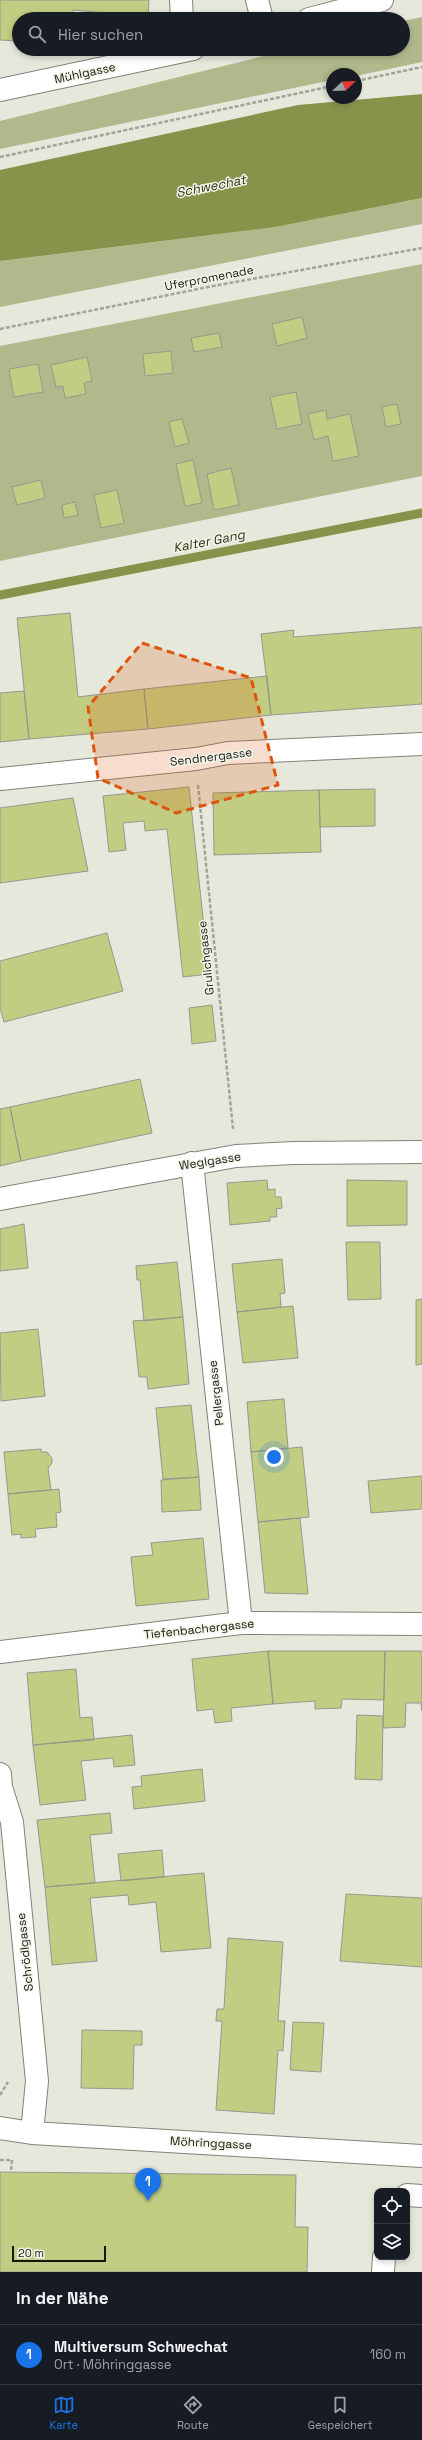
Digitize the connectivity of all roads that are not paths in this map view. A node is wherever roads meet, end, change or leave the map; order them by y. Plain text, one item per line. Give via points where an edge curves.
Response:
1 (181, 0) edge
2 (257, 0) edge
3 (382, 0) edge
4 (182, 12) edge
5 (260, 12) edge
6 (336, 12) edge
7 (159, 56) edge
8 (0, 90) edge
9 (422, 744) edge
10 (0, 779) edge
11 (422, 1152) edge
12 (192, 1163) junction
13 (0, 1198) edge
14 (240, 1622) junction
15 (422, 1624) edge
16 (0, 1652) edge
17 (0, 1774) edge
18 (0, 2128) edge
19 (32, 2133) junction
20 (422, 2156) edge
21 (410, 2195) edge
22 (422, 2196) edge
23 (384, 2260) edge
24 (383, 2272) edge

1 - 4 street
2 - 5 street
3 - 6 street
7 - 8 street, Mühlgasse
9 - 10 street, Sendnergasse via 228,753 196,759
11 - 12 street, Weglgasse via 293,1153 236,1156
12 - 13 street, Weglgasse
12 - 14 street, Pellergasse
14 - 15 street, Tiefenbachergasse
14 - 16 street, Tiefenbachergasse
17 - 19 street, Schrödlgasse via 1,1787 12,1822 37,2080
18 - 19 street, Möhringgasse
19 - 20 street, Möhringgasse
21 - 22 street
23 - 24 street

